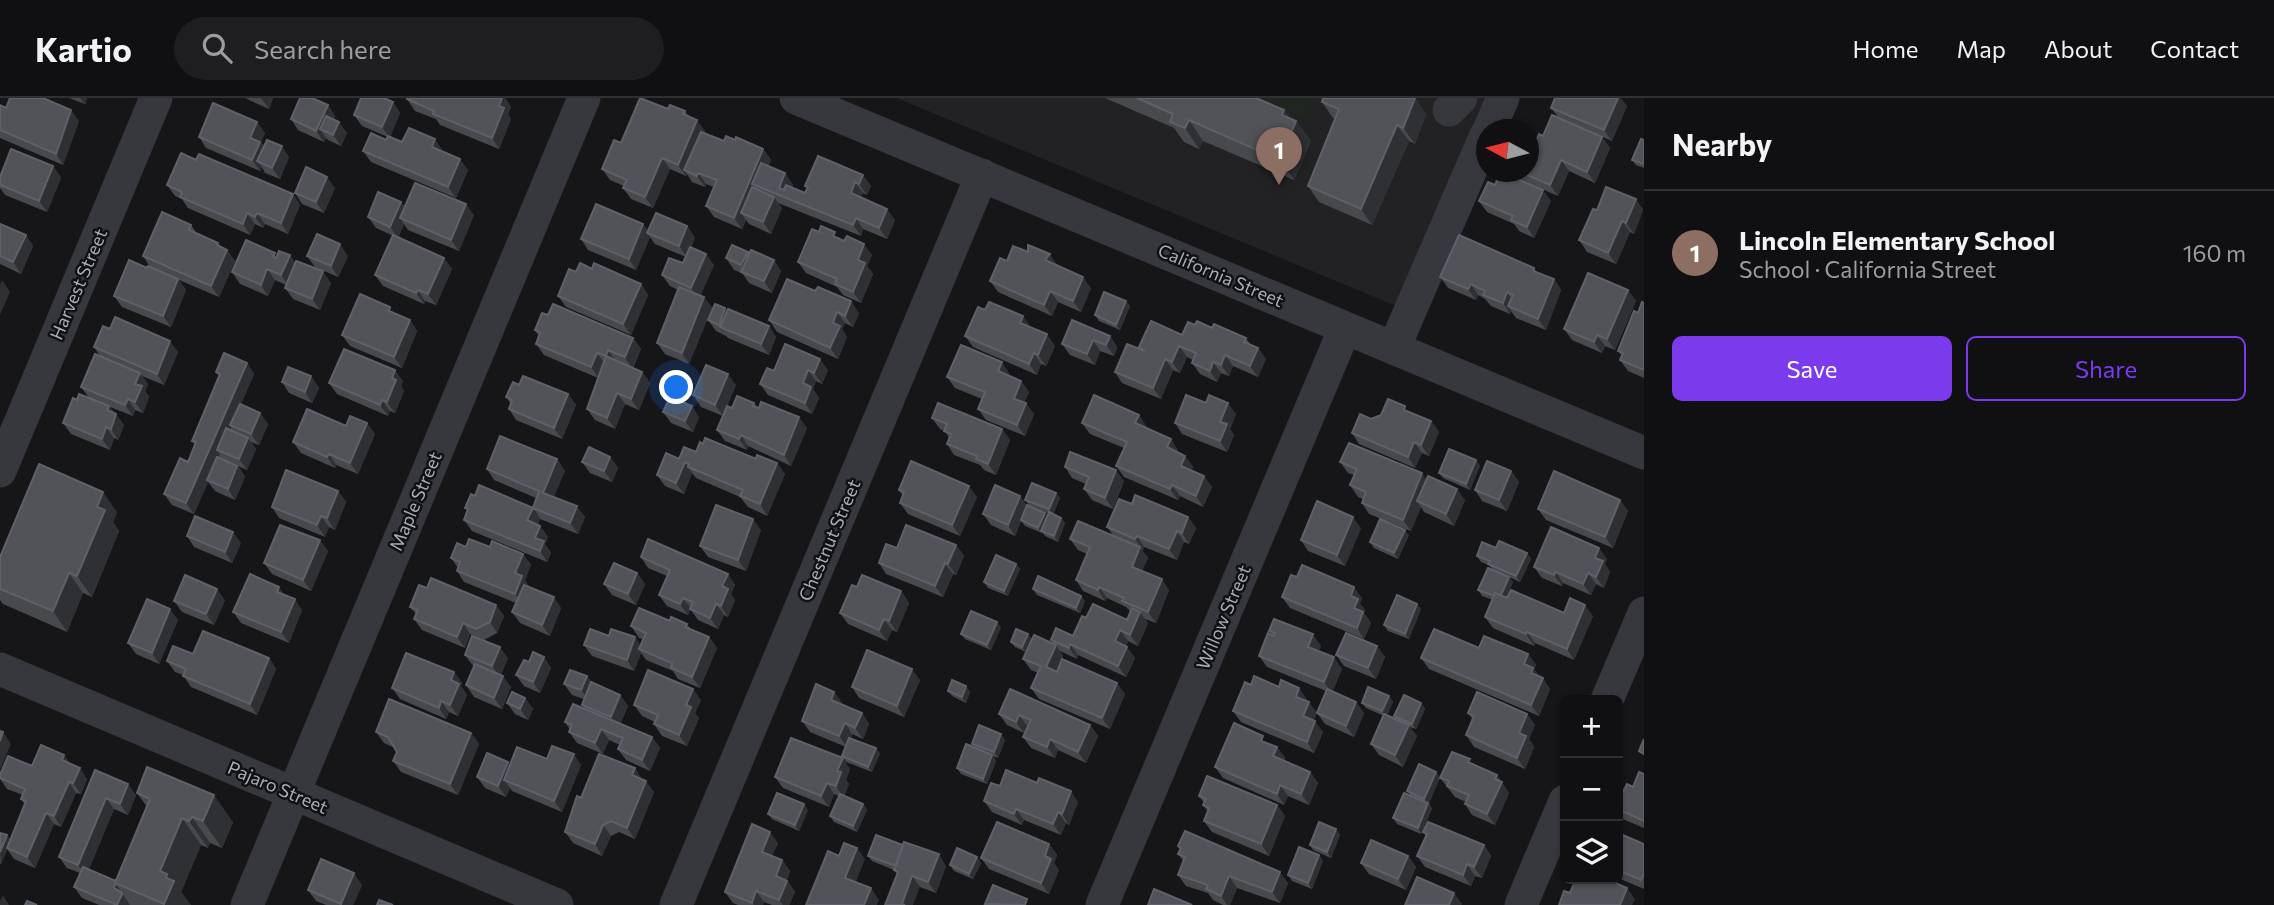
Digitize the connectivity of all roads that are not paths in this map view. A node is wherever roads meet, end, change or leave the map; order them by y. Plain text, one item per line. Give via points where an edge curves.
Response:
1 (156, 98) edge
2 (584, 98) edge
3 (796, 98) edge
4 (1503, 98) edge
5 (1494, 119) edge
6 (1476, 158) edge
7 (982, 175) junction
8 (1345, 328) junction
9 (1394, 348) junction
10 (1644, 453) edge
11 (0, 471) edge
12 (1644, 613) edge
13 (0, 669) edge
14 (1609, 695) edge
15 (293, 793) junction
16 (1560, 813) edge
17 (247, 905) edge
18 (557, 905) edge
19 (676, 905) edge
20 (1102, 905) edge
21 (1521, 905) edge

1 - 11 street, Harvest Street
2 - 15 street, Maple Street
3 - 7 street, California Street
4 - 5 street
6 - 9 street
7 - 8 street, California Street
7 - 19 street, Chestnut Street
8 - 9 street, California Street
8 - 20 street, Willow Street
9 - 10 street, California Street
12 - 14 street
13 - 15 street, Pajaro Street
15 - 17 street, Maple Street
15 - 18 street, Pajaro Street
16 - 21 street

